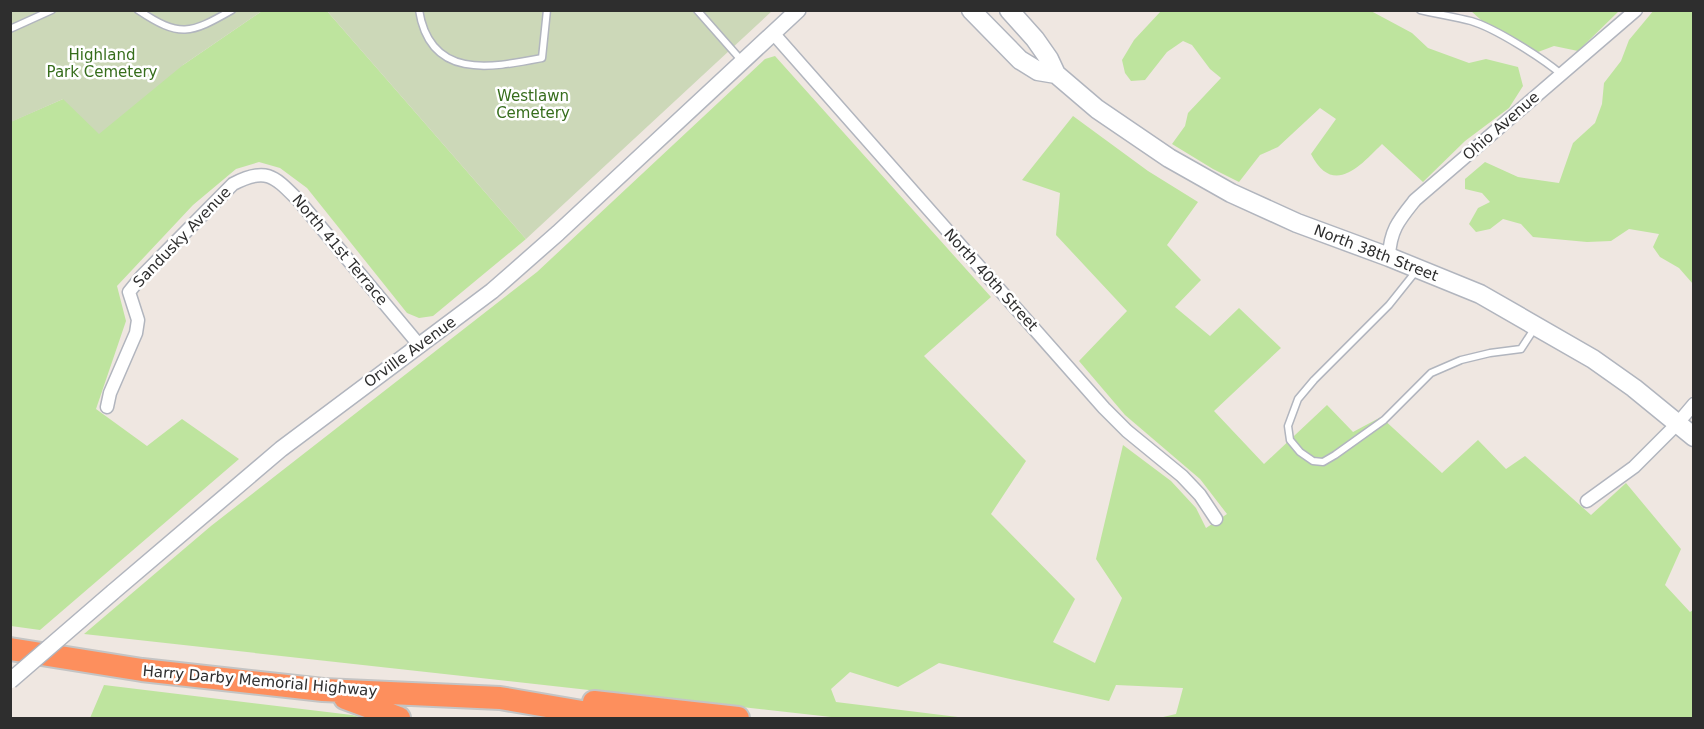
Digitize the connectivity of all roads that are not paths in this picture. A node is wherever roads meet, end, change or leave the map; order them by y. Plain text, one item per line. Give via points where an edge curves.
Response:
1 (52, 10) edge
2 (138, 10) edge
3 (232, 10) edge
4 (419, 10) edge
5 (547, 10) edge
6 (697, 10) edge
7 (798, 10) edge
8 (971, 10) edge
9 (1009, 10) edge
10 (1420, 10) edge
11 (1636, 10) edge
12 (10, 29) edge
13 (773, 33) junction
14 (742, 62) junction
15 (1056, 74) junction
16 (1562, 74) junction
17 (248, 176) joint
18 (1389, 257) junction
19 (1418, 269) junction
20 (1536, 326) junction
21 (420, 346) junction
22 (1694, 404) edge
23 (107, 407) dead end
24 (1677, 424) junction
25 (1694, 437) edge
26 (1587, 501) dead end
27 (1216, 519) dead end
28 (10, 649) edge
29 (10, 681) edge
30 (323, 690) junction
31 (500, 698) junction
32 (399, 718) edge
33 (617, 718) edge
34 (738, 718) edge

1 - 12 lane
2 - 3 lane via 174,30 191,30
4 - 5 lane via 434,48 456,62 483,67 542,58
6 - 14 lane
7 - 13 street, Orville Avenue
8 - 15 main road, North 38th Street via 1020,60 1038,71
9 - 15 main road, North 38th Street via 1035,39
10 - 16 lane via 1484,26
11 - 16 street, Ohio Avenue
13 - 14 street, Orville Avenue
13 - 27 street, North 40th Street via 1104,408 1182,476
14 - 21 street, Orville Avenue via 542,248
15 - 18 main road, North 38th Street via 1138,138 1231,193 1297,223
16 - 18 street, Ohio Avenue via 1415,200 1392,232
17 - 21 street, North 41st Terrace via 269,176 283,185
17 - 23 street, Sandusky Avenue via 233,184 129,292 138,320 136,333
18 - 19 main road, North 38th Street
19 - 20 main road, North 38th Street via 1480,294
19 - 20 lane via 1389,305 1298,399 1288,426 1290,440 1313,461 1323,462 1384,420 1431,373 1461,360 1521,349
20 - 24 main road, North 38th Street via 1593,359
21 - 29 street, Orville Avenue, bridge via 281,449
22 - 24 street
24 - 25 main road, North 38th Street
24 - 26 street via 1634,467
28 - 30 highway, Harry Darby Memorial Highway via 142,670
30 - 31 highway, Harry Darby Memorial Highway
30 - 32 highway
31 - 33 highway, Harry Darby Memorial Highway
31 - 34 highway via 614,703

